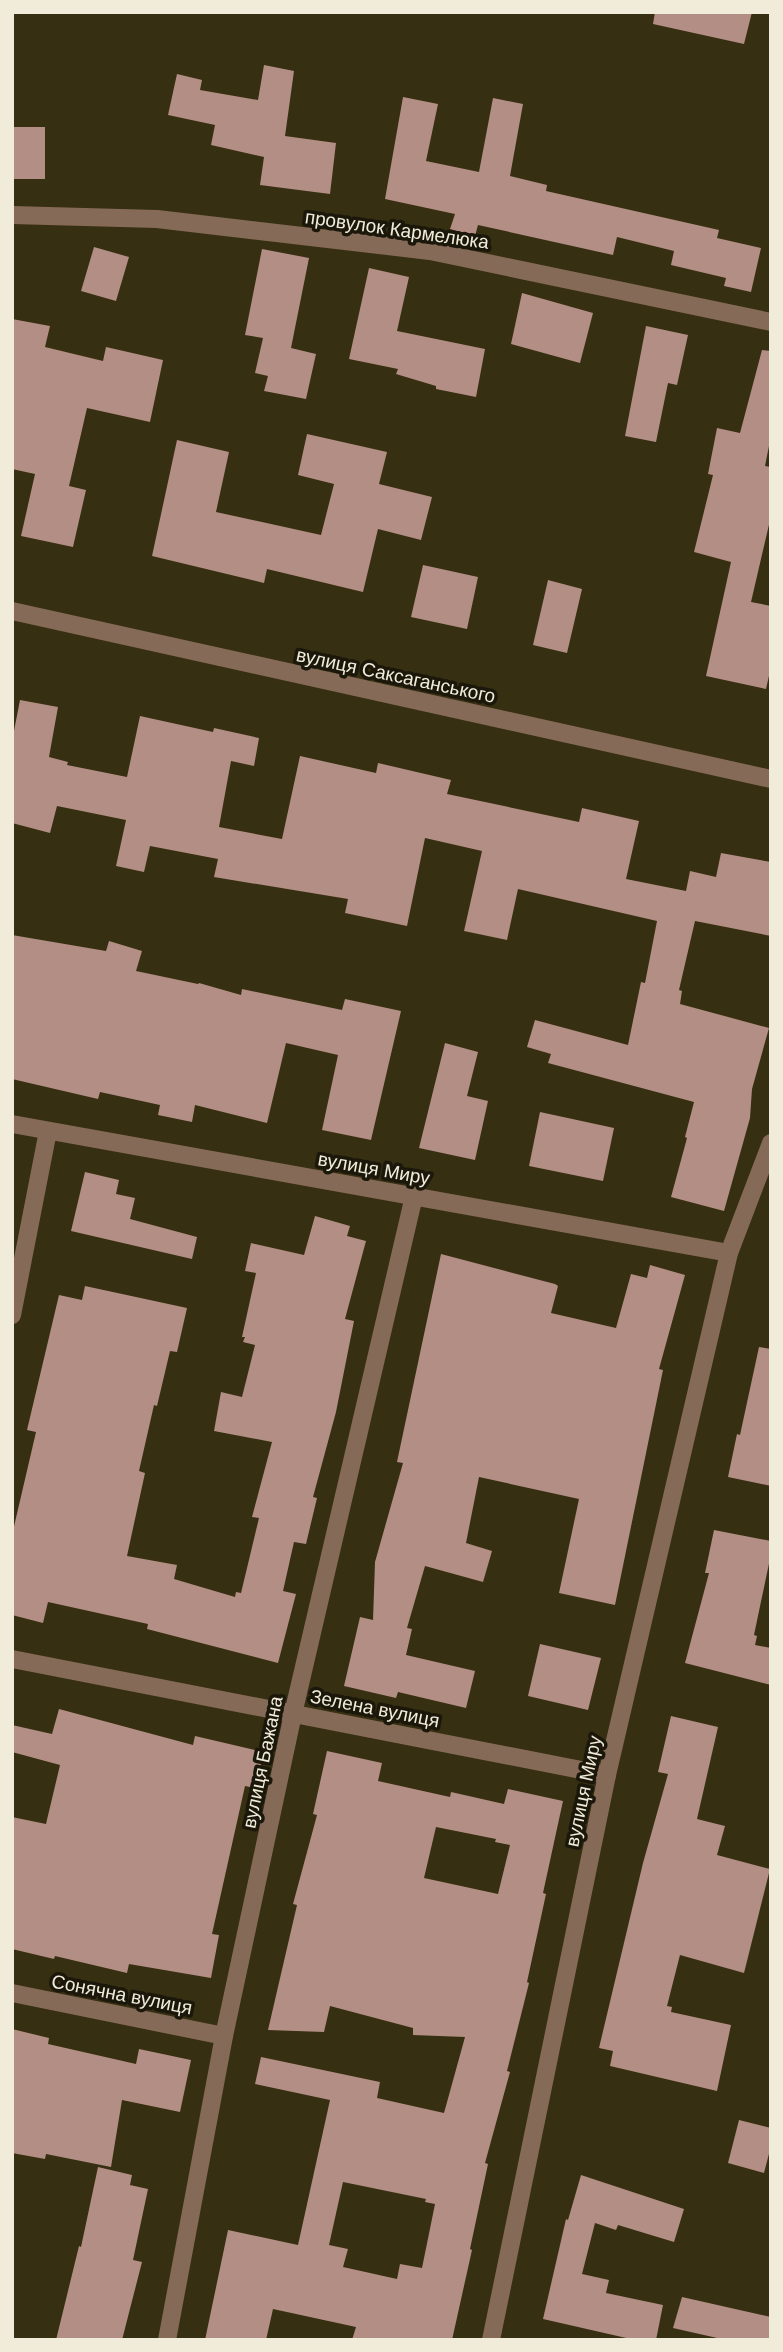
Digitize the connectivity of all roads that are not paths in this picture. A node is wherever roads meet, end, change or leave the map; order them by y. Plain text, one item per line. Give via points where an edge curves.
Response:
1 (12, 215) edge
2 (771, 322) edge
3 (12, 611) edge
4 (771, 779) edge
5 (12, 1124) edge
6 (48, 1130) junction
7 (771, 1143) edge
8 (414, 1196) junction
9 (729, 1253) junction
10 (12, 1315) edge
11 (12, 1659) edge
12 (293, 1714) junction
13 (607, 1775) junction
14 (12, 1993) edge
15 (224, 2036) junction
16 (167, 2340) edge
17 (491, 2340) edge

1 - 2 street, провулок Кармелюка via 157,219 430,251
3 - 4 street, вулиця Саксаганського
5 - 6 street, вулиця Миру
6 - 8 street, вулиця Миру
6 - 10 street
7 - 9 street, вулиця Миру
8 - 9 street, вулиця Миру
8 - 12 street, вулиця Бажана
9 - 13 street, вулиця Миру
11 - 12 street, Зелена вулиця
12 - 13 street, Зелена вулиця
12 - 15 street, вулиця Бажана
13 - 17 street, вулиця Миру
14 - 15 street, Сонячна вулиця
15 - 16 street, вулиця Бажана

